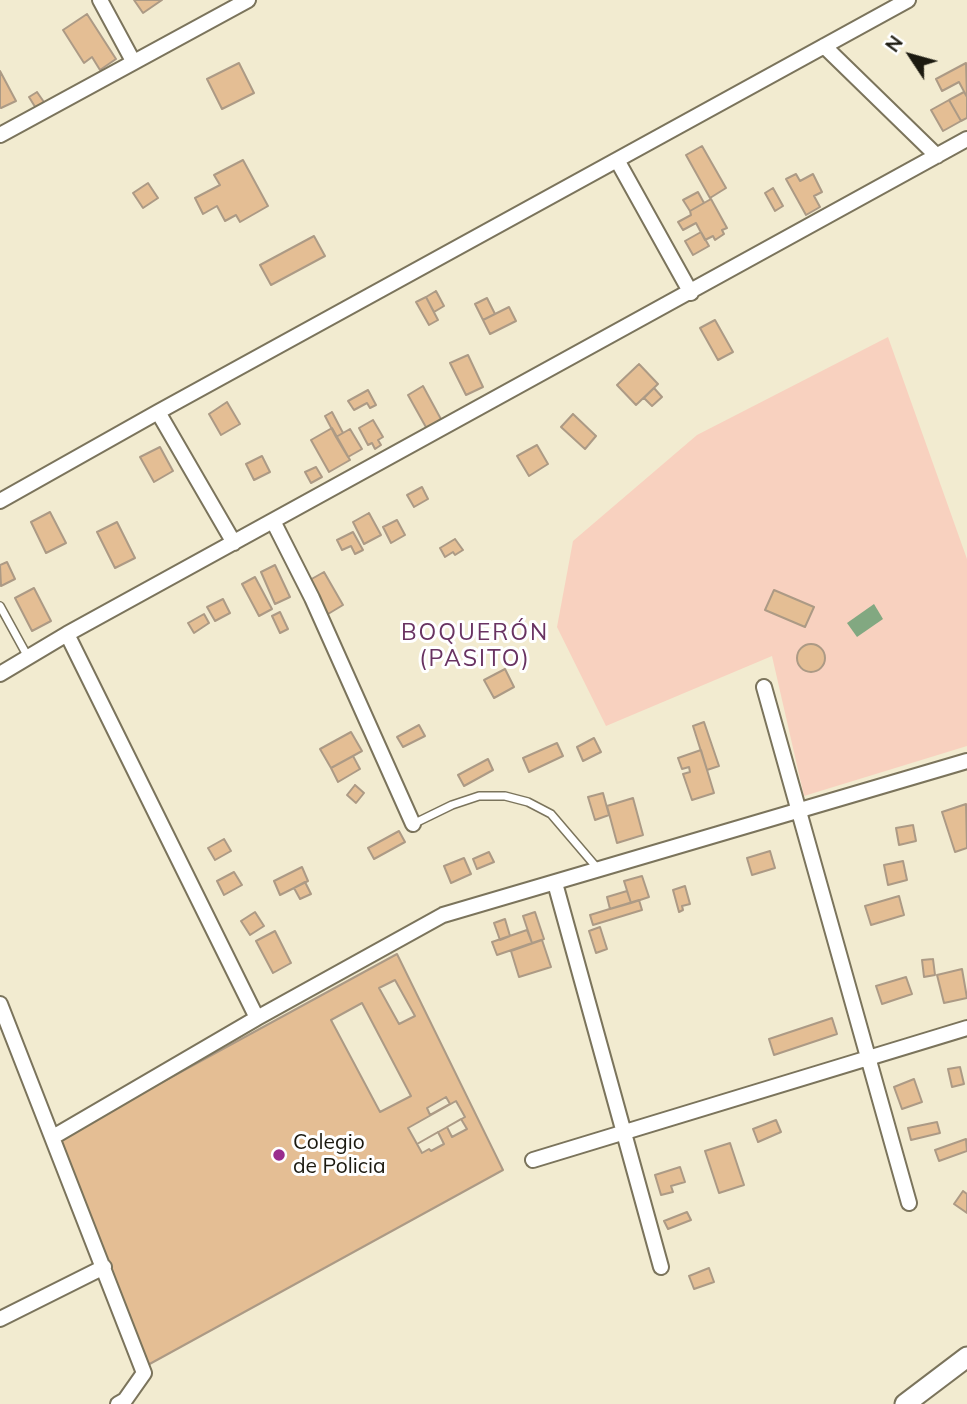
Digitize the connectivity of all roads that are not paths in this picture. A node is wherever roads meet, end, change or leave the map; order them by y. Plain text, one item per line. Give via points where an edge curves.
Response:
1 (100, 0) edge
2 (248, 0) edge
3 (908, 0) edge
4 (824, 46) junction
5 (133, 61) junction
6 (0, 135) edge
7 (967, 139) edge
8 (937, 156) junction
9 (617, 160) junction
10 (691, 293) junction
11 (158, 411) junction
12 (0, 501) edge
13 (273, 521) junction
14 (234, 543) junction
15 (0, 606) edge
16 (67, 634) junction
17 (28, 657) junction
18 (0, 674) edge
19 (764, 687) dead end
20 (967, 761) edge
21 (799, 811) junction
22 (412, 824) joint
23 (598, 869) junction
24 (555, 883) junction
25 (0, 1004) edge
26 (257, 1018) junction
27 (967, 1028) edge
28 (868, 1058) junction
29 (626, 1132) junction
30 (53, 1138) junction
31 (533, 1160) dead end
32 (909, 1203) dead end
33 (104, 1267) junction
34 (662, 1267) dead end
35 (0, 1319) edge
36 (967, 1357) edge
37 (118, 1404) edge
38 (905, 1404) edge

1 - 5 street
2 - 5 street
3 - 4 street
4 - 8 street
4 - 9 street
5 - 6 street
7 - 8 street
8 - 10 street
9 - 10 street
9 - 11 street
10 - 13 street
11 - 12 street
11 - 14 street
13 - 14 street
13 - 22 street
14 - 16 street
15 - 17 lane
16 - 17 street
16 - 26 street
17 - 18 street
19 - 21 street
20 - 21 street
21 - 23 street
21 - 28 street
22 - 23 lane via 479,796 505,796 551,814
23 - 24 street
24 - 26 street via 443,915
24 - 29 street
25 - 30 street
26 - 30 street
27 - 28 street
28 - 29 street
28 - 32 street
29 - 31 street
29 - 34 street
30 - 33 street
33 - 35 street
33 - 37 street via 144,1373
36 - 38 street

